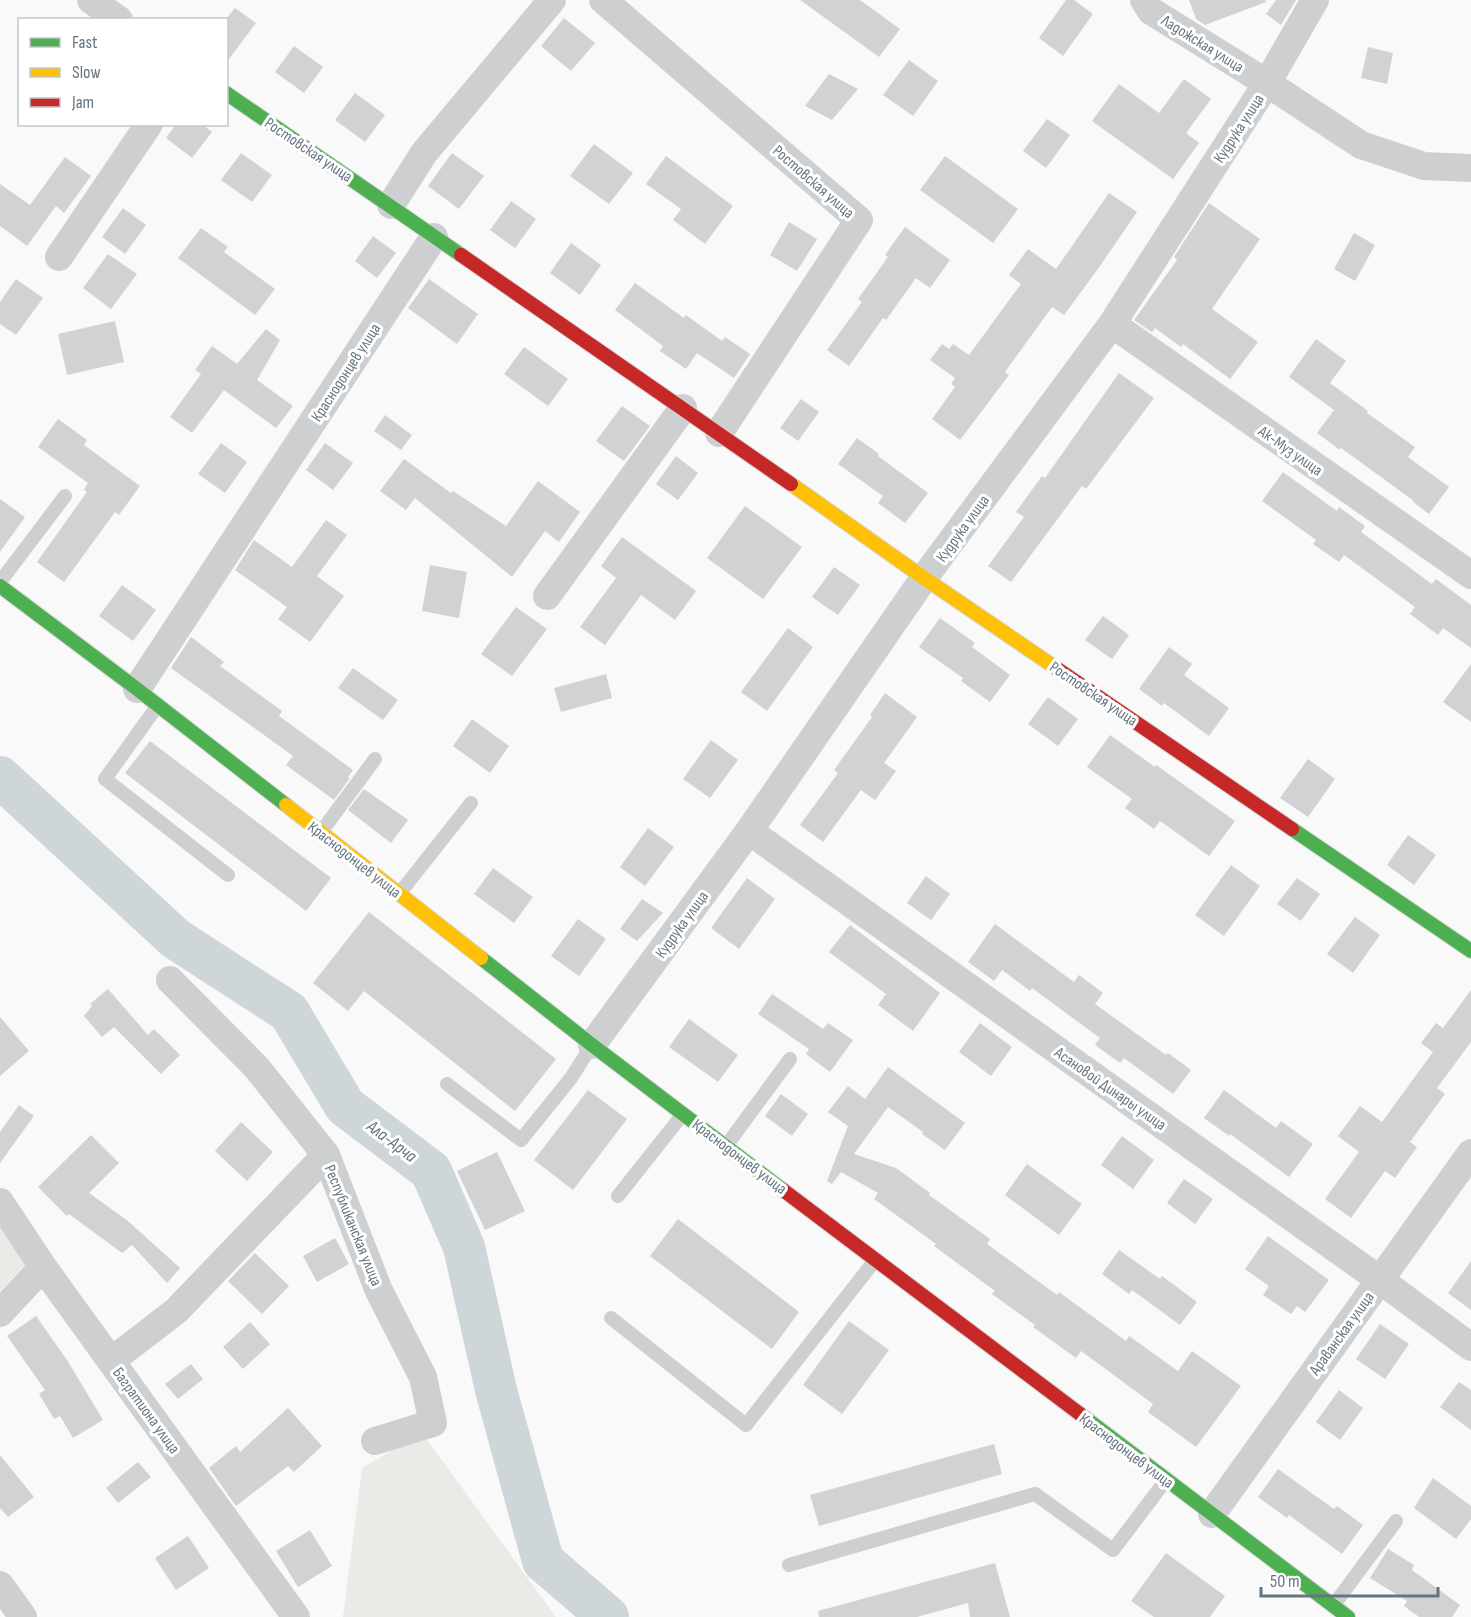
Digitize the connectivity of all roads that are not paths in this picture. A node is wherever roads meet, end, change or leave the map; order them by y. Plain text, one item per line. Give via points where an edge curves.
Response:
1 (90, 0) edge
2 (552, 0) edge
3 (603, 0) edge
4 (1144, 0) edge
5 (1315, 0) edge
6 (116, 18) edge
7 (1267, 83) junction
8 (228, 94) edge
9 (148, 126) edge
10 (1471, 168) edge
11 (391, 205) junction
12 (434, 237) junction
13 (59, 256) dead end
14 (1112, 324) junction
15 (683, 408) junction
16 (719, 433) junction
17 (65, 495) dead end
18 (1471, 575) edge
19 (924, 578) junction
20 (0, 584) edge
21 (547, 596) dead end
22 (148, 697) junction
23 (375, 759) dead end
24 (471, 803) dead end
25 (749, 831) junction
26 (321, 832) junction
27 (228, 875) dead end
28 (399, 894) junction
29 (1471, 951) edge
30 (170, 980) dead end
31 (592, 1045) junction
32 (790, 1059) dead end
33 (447, 1084) dead end
34 (683, 1114) junction
35 (726, 1146) junction
36 (1471, 1153) edge
37 (326, 1155) junction
38 (618, 1196) dead end
39 (0, 1202) edge
40 (876, 1259) junction
41 (43, 1267) junction
42 (1380, 1280) junction
43 (0, 1313) edge
44 (611, 1318) dead end
45 (1471, 1347) edge
46 (111, 1361) junction
47 (375, 1441) dead end
48 (1166, 1480) junction
49 (1212, 1514) junction
50 (1396, 1521) dead end
51 (789, 1565) dead end
52 (0, 1585) edge
53 (1333, 1606) junction
54 (23, 1617) edge
55 (296, 1617) edge
56 (1348, 1617) edge

1 - 6 street
2 - 11 street via 424,153
3 - 16 street, Ростовская улица via 859,220
4 - 7 street, Ладожская улица via 1150,11
5 - 7 street, Кудрука улица
7 - 10 street, Ладожская улица via 1361,145 1424,166
7 - 14 street, Кудрука улица
8 - 11 street, Ростовская улица
9 - 13 street
11 - 12 street, Ростовская улица
12 - 15 street, Ростовская улица
12 - 22 street, Краснодонцев улица
14 - 18 street, Ак-Муз улица
14 - 19 street, Кудрука улица
15 - 16 street, Ростовская улица
15 - 21 street
16 - 19 street, Ростовская улица
17 - 20 lane
19 - 25 street, Кудрука улица
19 - 29 street, Ростовская улица
20 - 22 street, Краснодонцев улица
22 - 26 street, Краснодонцев улица
22 - 27 lane via 105,779
23 - 26 lane
24 - 28 lane
25 - 31 street, Кудрука улица
25 - 42 street, Асановой Динары улица
26 - 28 street, Краснодонцев улица
28 - 31 street, Краснодонцев улица
30 - 37 street, Республиканская улица via 257,1068
31 - 33 lane via 521,1140
31 - 34 street, Краснодонцев улица
32 - 35 lane
34 - 35 street, Краснодонцев улица
34 - 38 lane
35 - 40 street, Краснодонцев улица
36 - 42 street, Араванская улица
37 - 46 street via 176,1311
37 - 47 street, Республиканская улица via 380,1291 423,1377 433,1423
39 - 41 street, Багратиона улица
40 - 44 lane via 746,1425
40 - 48 street, Краснодонцев улица
41 - 43 street
41 - 46 street, Багратиона улица
42 - 45 street, Асановой Динары улица
42 - 49 street, Араванская улица
46 - 55 street, Багратиона улица
48 - 49 street, Краснодонцев улица
48 - 51 lane via 1113,1550 1035,1494
49 - 53 street, Краснодонцев улица
50 - 53 lane
52 - 54 street
53 - 56 street, Краснодонцев улица

